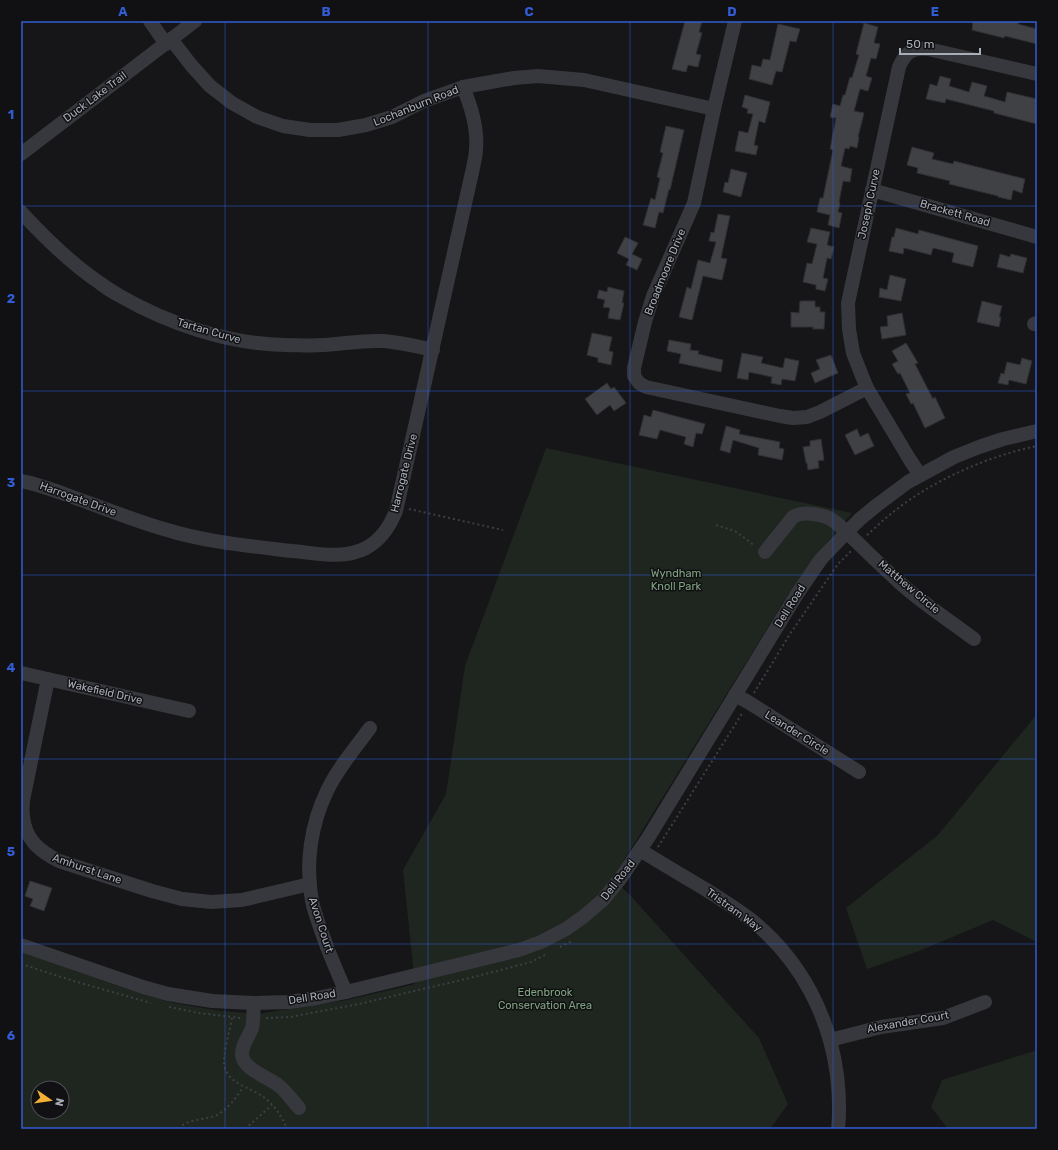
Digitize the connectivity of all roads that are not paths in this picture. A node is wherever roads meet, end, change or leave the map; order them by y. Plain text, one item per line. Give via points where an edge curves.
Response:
1 (150, 21) edge
2 (195, 21) edge
3 (735, 21) edge
4 (169, 41) junction
5 (1037, 74) edge
6 (463, 87) junction
7 (714, 109) junction
8 (22, 151) edge
9 (872, 190) junction
10 (21, 212) edge
11 (1037, 236) edge
12 (433, 350) junction
13 (868, 388) junction
14 (1037, 431) edge
15 (920, 475) junction
16 (21, 481) edge
17 (847, 532) junction
18 (765, 552) road end
19 (974, 639) dead end
20 (21, 673) edge
21 (48, 678) junction
22 (735, 695) junction
23 (189, 711) dead end
24 (370, 728) dead end
25 (859, 772) dead end
26 (640, 850) junction
27 (310, 884) junction
28 (21, 945) edge
29 (346, 992) junction
30 (985, 1002) dead end
31 (254, 1003) junction
32 (830, 1040) junction
33 (299, 1108) dead end
34 (838, 1129) edge

1 - 4 street, Lochanburn Road
2 - 4 street, Duck Lake Trail
3 - 7 street, Broadmoore Drive
4 - 6 street, Lochanburn Road via 210,86 232,103 256,117 283,126 310,130 338,130 366,125 392,117 424,101
4 - 8 street, Duck Lake Trail
5 - 9 street, Joseph Curve via 928,49 918,48 909,52 899,67
6 - 7 street, Lochanburn Road via 538,76 584,80
6 - 12 street, Harrogate Drive via 476,130 476,149
7 - 13 street, Broadmoore Drive via 694,203 653,296 634,376 638,383 646,387 793,418 807,417 820,412
9 - 11 street, Brackett Road
9 - 13 street, Joseph Curve via 848,303 853,353
10 - 12 street, Tartan Curve via 69,260 101,284 134,304 199,330 244,341 283,345 380,341 399,342
12 - 16 street, Harrogate Drive via 398,506 390,526 380,538 366,548 352,553 336,555 207,540 166,530 43,486
13 - 15 street, Joseph Curve
14 - 15 street, Dell Road via 979,447
15 - 17 street, Dell Road via 894,491
17 - 18 street, Matthew Circle via 828,518 798,514
17 - 19 street, Matthew Circle via 899,582
17 - 22 street, Dell Road via 821,559 805,582
20 - 21 street, Wakefield Drive
21 - 23 street, Wakefield Drive
21 - 27 street, Amhurst Lane via 22,816 34,844 45,854 59,862 182,899 211,902 242,900
22 - 25 street, Leander Circle
22 - 26 street, Dell Road
24 - 27 street, Avon Court via 327,790 311,844
26 - 29 street, Dell Road via 603,900 566,929 541,942 519,950
26 - 32 street, Tristram Way via 730,905 778,946 815,998
27 - 29 street, Avon Court via 320,929
28 - 31 street, Dell Road via 168,994 212,1001
29 - 31 street, Dell Road via 289,1002
30 - 32 street, Alexander Court via 943,1018 881,1027
31 - 33 street via 252,1028 242,1055 244,1061 255,1071 279,1085
32 - 34 street, Tristram Way via 839,1091

